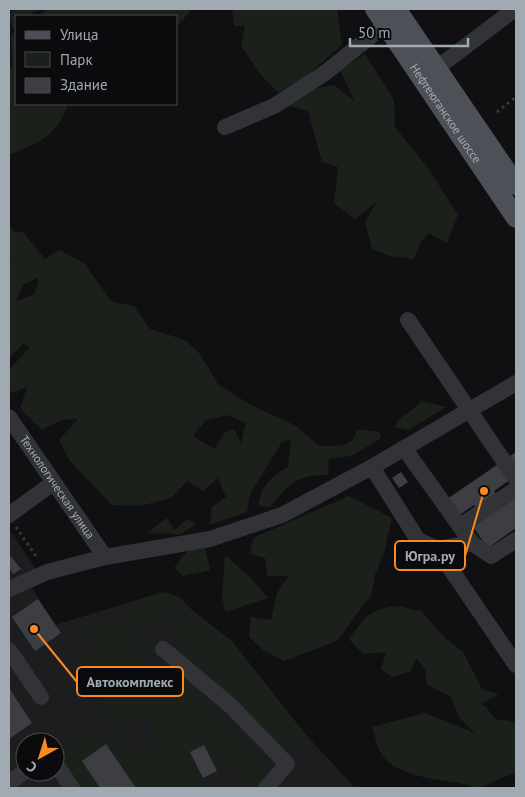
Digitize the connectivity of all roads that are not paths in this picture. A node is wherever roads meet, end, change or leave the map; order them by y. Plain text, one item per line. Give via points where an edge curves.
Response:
1 (515, 9) edge
2 (386, 14) edge
3 (437, 68) junction
4 (225, 127) dead end
5 (516, 185) edge
6 (516, 218) edge
7 (408, 320) dead end
8 (516, 383) edge
9 (470, 411) junction
10 (9, 417) edge
11 (404, 448) junction
12 (372, 467) junction
13 (516, 479) edge
14 (53, 483) junction
15 (516, 489) edge
16 (12, 519) edge
17 (460, 526) junction
18 (516, 540) edge
19 (472, 543) junction
20 (437, 549) junction
21 (105, 557) junction
22 (9, 589) edge
23 (163, 649) dead end
24 (9, 650) edge
25 (516, 665) edge
26 (41, 697) dead end
27 (266, 788) edge

1 - 3 street
2 - 3 main road, Нефтеюганское шоссе
2 - 4 street via 325,73 274,106
2 - 6 main road, Нефтеюганское шоссе
3 - 5 main road, Нефтеюганское шоссе
7 - 9 street
8 - 9 street
9 - 11 street
9 - 13 street
10 - 14 street, Технологическая улица
11 - 12 street
11 - 17 street
12 - 20 street via 418,540
12 - 21 street via 282,515 210,538
14 - 16 street
14 - 21 street, Технологическая улица
15 - 17 street
17 - 19 street
18 - 19 street via 491,556
19 - 20 street
20 - 25 street
21 - 22 street via 47,572
23 - 27 street via 231,706 287,764
24 - 26 street

